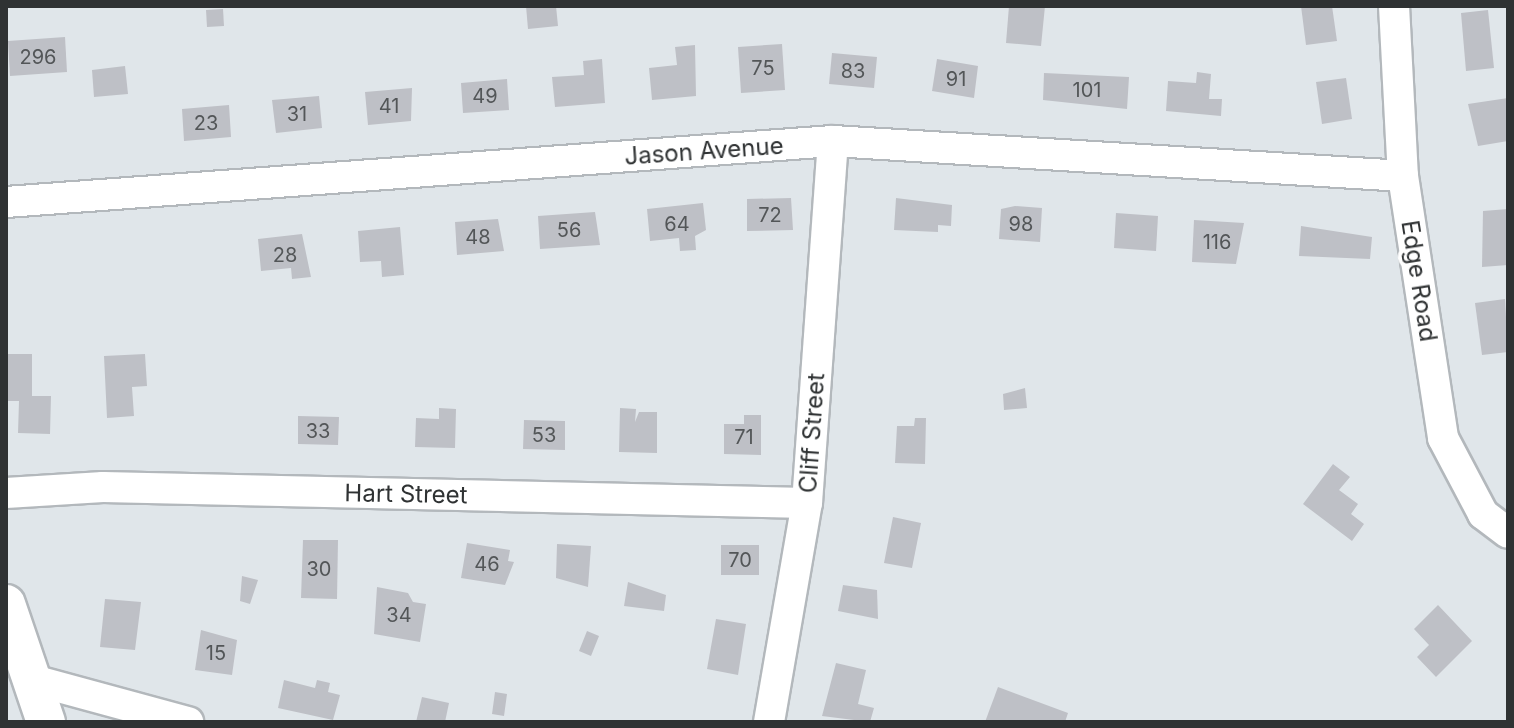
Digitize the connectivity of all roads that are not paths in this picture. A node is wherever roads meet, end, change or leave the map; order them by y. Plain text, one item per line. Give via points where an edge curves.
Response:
1 (1394, 6) edge
2 (833, 141) junction
3 (1403, 176) junction
4 (6, 202) edge
5 (6, 493) edge
6 (807, 503) junction
7 (1508, 533) edge
8 (6, 604) edge
9 (33, 680) junction
10 (46, 722) edge
11 (188, 722) edge
12 (769, 722) edge

1 - 3 street, Edge Road
2 - 3 street, Jason Avenue
2 - 4 street, Jason Avenue
2 - 6 street, Cliff Street
3 - 7 street, Edge Road via 1443,438 1483,514
5 - 6 street, Hart Street via 103,487
6 - 12 street, Cliff Street
8 - 9 main road
9 - 10 main road
9 - 11 street

